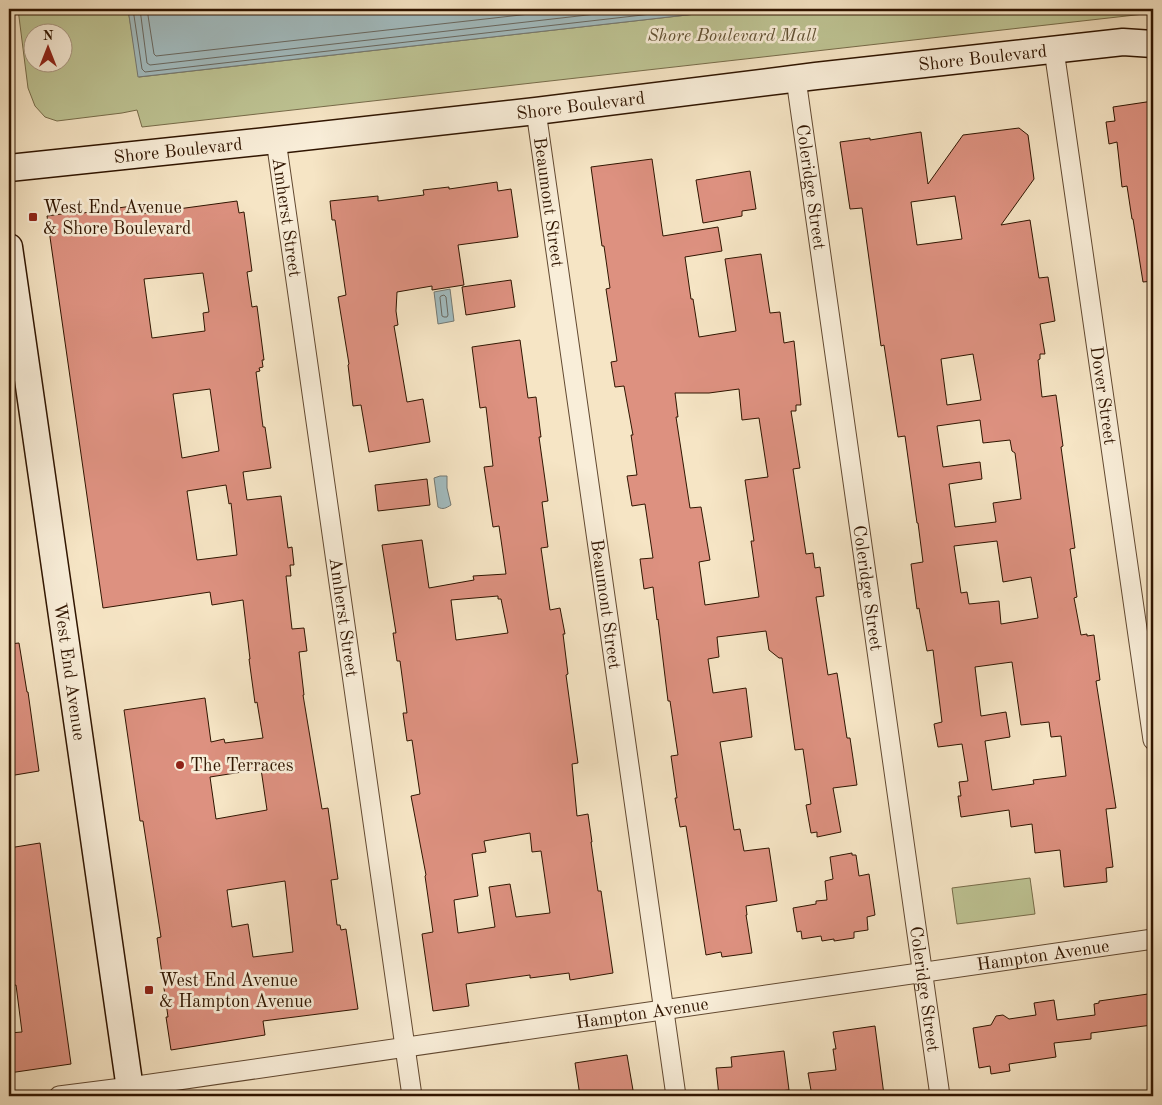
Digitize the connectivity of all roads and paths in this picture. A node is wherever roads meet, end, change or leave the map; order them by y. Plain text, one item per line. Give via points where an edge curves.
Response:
1 (1153, 44) edge
2 (1054, 50) junction
3 (796, 79) junction
4 (536, 111) junction
5 (276, 140) junction
6 (9, 168) edge
7 (9, 247) edge
8 (1153, 740) edge
9 (1153, 939) edge
10 (923, 973) junction
11 (664, 1010) junction
12 (405, 1047) junction
13 (130, 1092) edge
14 (59, 1096) edge
15 (412, 1096) edge
16 (676, 1096) edge
17 (940, 1096) edge

1 - 2 main road, Shore Boulevard via 1123,42
2 - 3 main road, Shore Boulevard
2 - 8 street, Dover Street
3 - 4 main road, Shore Boulevard
3 - 10 street, Coleridge Street
4 - 5 main road, Shore Boulevard
4 - 11 street, Beaumont Street
5 - 6 main road, Shore Boulevard
5 - 12 street, Amherst Street
7 - 13 main road, West End Avenue
9 - 10 street, Hampton Avenue
10 - 11 street, Hampton Avenue
10 - 17 street, Coleridge Street
11 - 12 street, Hampton Avenue
11 - 16 street, Beaumont Street
12 - 13 street, Hampton Avenue
12 - 15 street, Amherst Street
13 - 14 street, Hampton Avenue

